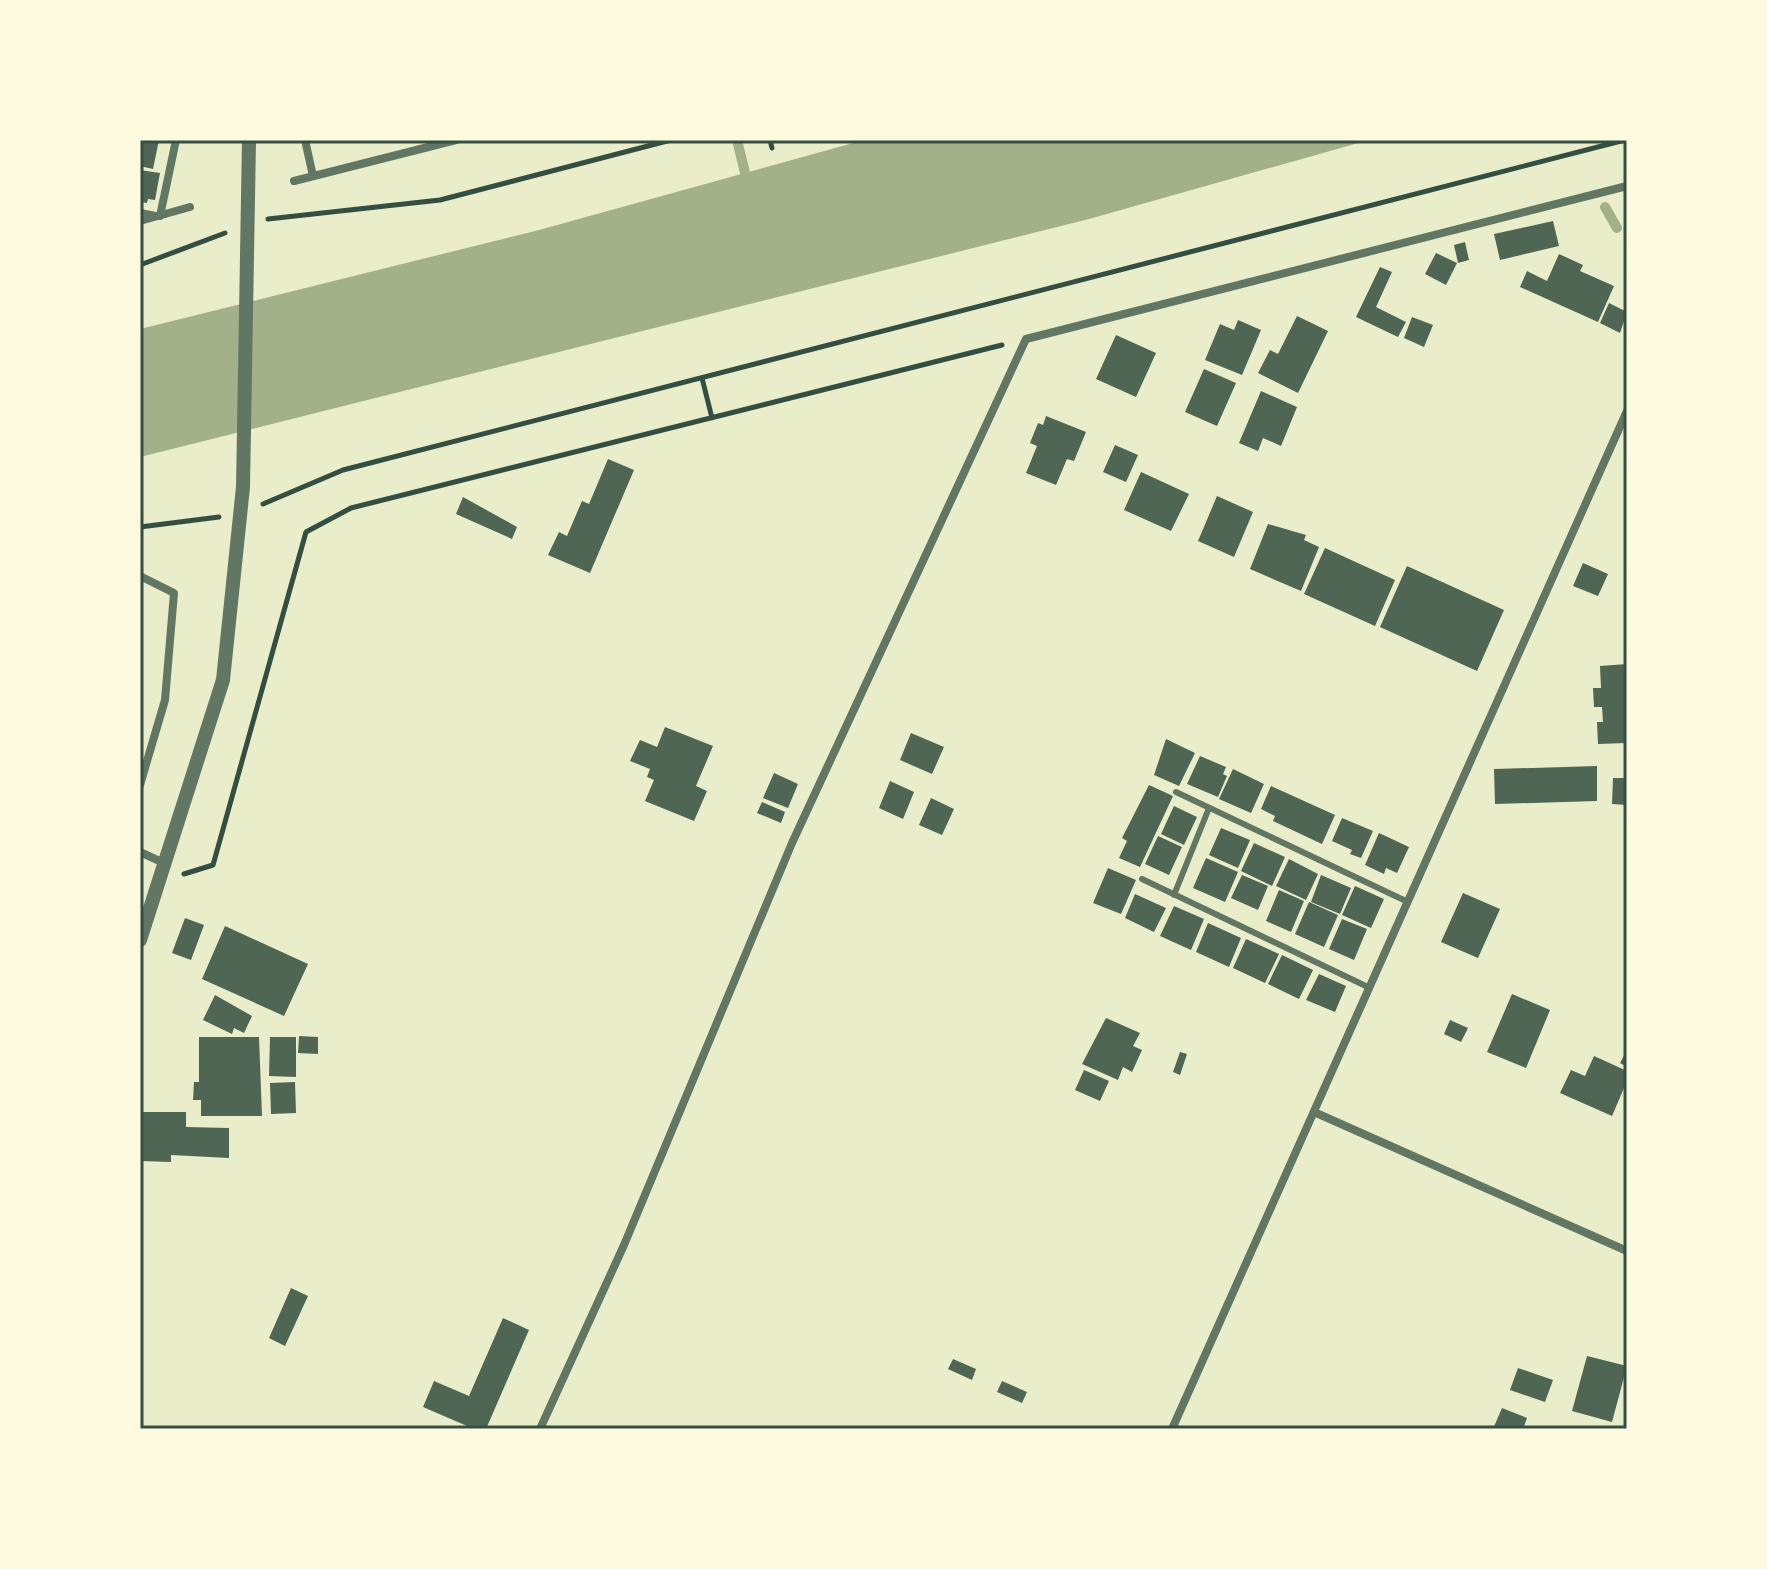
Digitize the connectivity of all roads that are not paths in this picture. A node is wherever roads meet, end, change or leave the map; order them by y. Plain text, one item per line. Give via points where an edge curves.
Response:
1 (176, 140) edge
2 (249, 140) edge
3 (305, 140) edge
4 (456, 140) edge
5 (313, 176) junction
6 (294, 181) dead end
7 (1627, 186) edge
8 (190, 207) dead end
9 (140, 212) edge
10 (160, 216) junction
11 (140, 221) edge
12 (1627, 411) edge
13 (140, 576) edge
14 (140, 785) edge
15 (1176, 792) dead end
16 (1209, 808) junction
17 (140, 852) edge
18 (167, 864) junction
19 (1142, 879) dead end
20 (1174, 895) junction
21 (1408, 902) junction
22 (140, 940) edge
23 (1370, 988) junction
24 (1314, 1112) junction
25 (1627, 1251) edge
26 (540, 1429) edge
27 (1172, 1429) edge

1 - 10 street
2 - 18 street via 243,487 223,680
3 - 5 street
4 - 5 street
5 - 6 street
7 - 26 street via 1026,339 792,843 624,1245
8 - 10 street
9 - 10 lane
10 - 11 street
12 - 21 street
13 - 14 street via 174,593 165,700
15 - 16 lane
16 - 20 lane
16 - 21 lane
17 - 18 street
18 - 22 street
19 - 20 lane
20 - 23 lane
21 - 23 street
23 - 24 street
24 - 25 street
24 - 27 street

